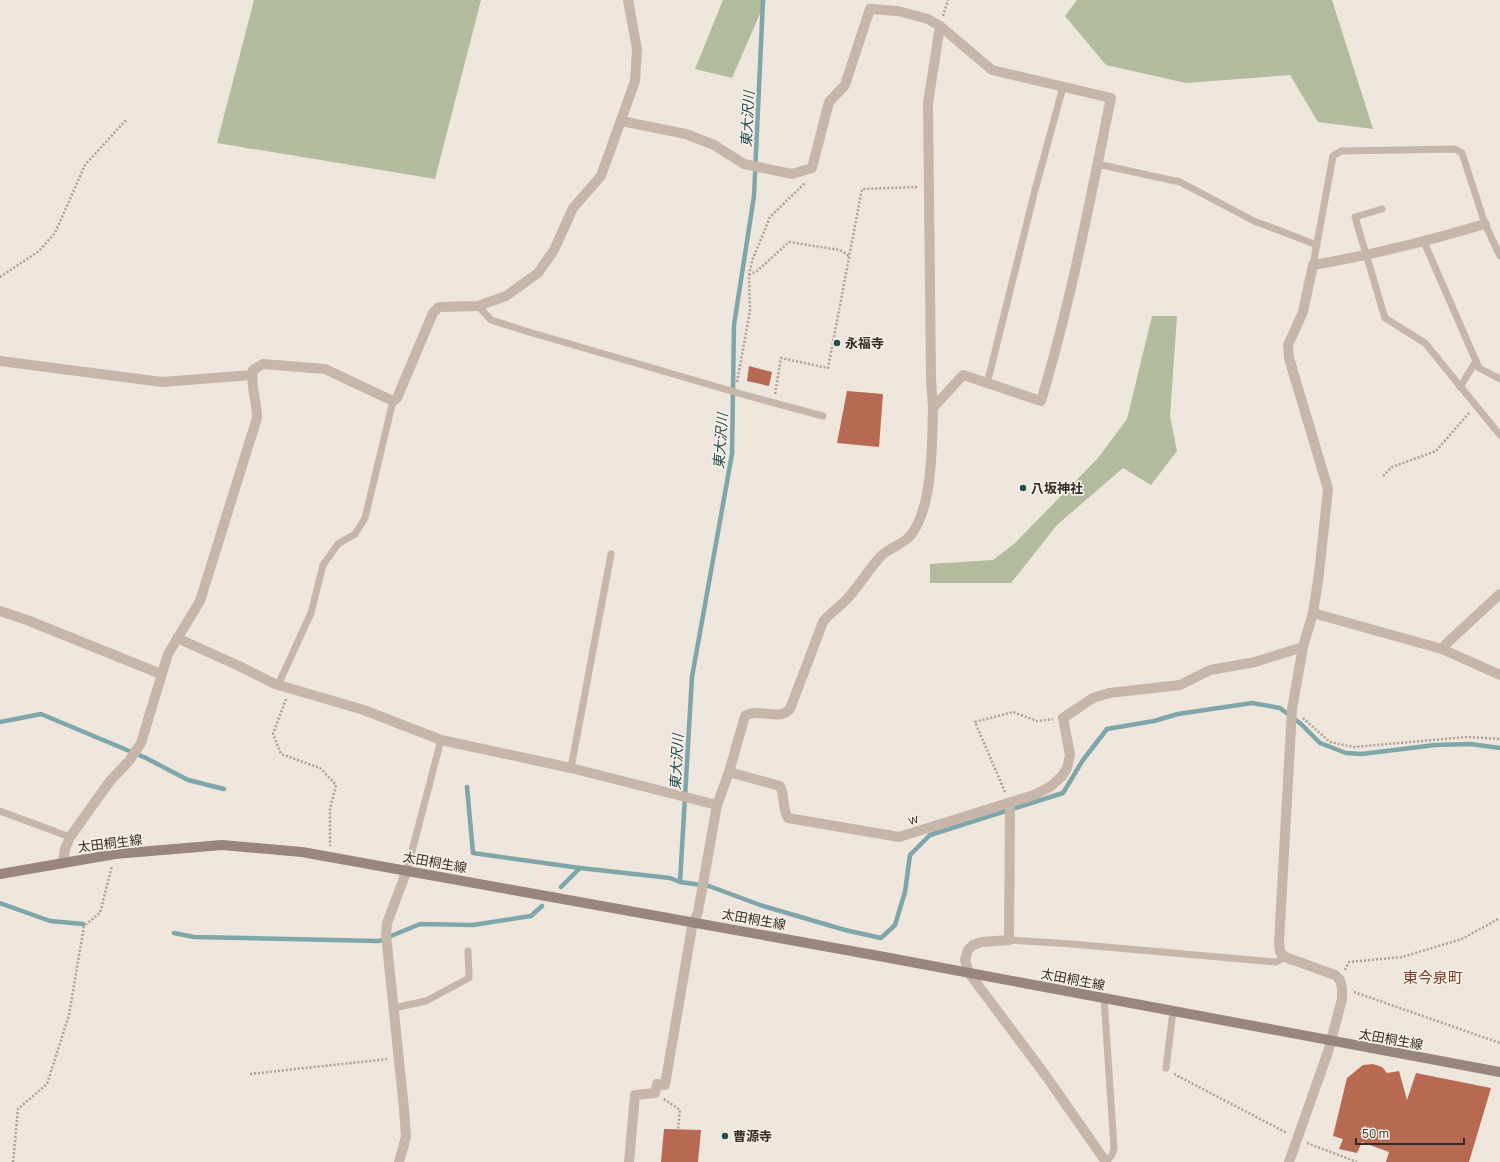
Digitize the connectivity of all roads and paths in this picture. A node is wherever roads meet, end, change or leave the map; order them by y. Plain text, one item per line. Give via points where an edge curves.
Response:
1 (628, 0) edge
2 (940, 26) junction
3 (1064, 87) junction
4 (126, 120) dead end
5 (621, 121) junction
6 (1097, 164) junction
7 (812, 168) junction
8 (928, 187) junction
9 (1382, 209) dead end
10 (1485, 224) junction
11 (1424, 242) junction
12 (1317, 245) junction
13 (849, 256) junction
14 (1366, 256) junction
15 (1500, 256) edge
16 (1313, 265) junction
17 (749, 275) junction
18 (0, 277) edge
19 (478, 306) junction
20 (0, 361) edge
21 (1476, 361) junction
22 (252, 375) junction
23 (1500, 379) edge
24 (987, 384) junction
25 (1460, 387) junction
26 (736, 393) junction
27 (393, 401) junction
28 (773, 401) junction
29 (1475, 407) junction
30 (933, 408) junction
31 (823, 416) dead end
32 (1500, 436) edge
33 (1383, 476) dead end
34 (611, 554) dead end
35 (1500, 594) edge
36 (0, 611) edge
37 (1313, 613) junction
38 (177, 638) junction
39 (1303, 647) junction
40 (1442, 649) junction
41 (161, 674) junction
42 (1500, 675) edge
43 (278, 685) junction
44 (289, 688) junction
45 (1292, 711) junction
46 (1063, 718) junction
47 (1500, 739) edge
48 (441, 740) junction
49 (571, 768) junction
50 (729, 772) junction
51 (717, 805) junction
52 (1010, 808) junction
53 (0, 811) edge
54 (70, 837) junction
55 (115, 854) junction
56 (330, 856) junction
57 (63, 862) junction
58 (407, 870) junction
59 (0, 874) edge
60 (1500, 918) edge
61 (695, 922) junction
62 (1009, 940) junction
63 (468, 951) dead end
64 (1285, 957) junction
65 (969, 973) junction
66 (1341, 984) junction
67 (1104, 998) junction
68 (394, 1008) junction
69 (1173, 1011) junction
70 (1330, 1041) junction
71 (1500, 1043) edge
72 (399, 1058) junction
73 (1166, 1068) joint
74 (1500, 1072) edge
75 (250, 1074) dead end
76 (656, 1093) junction
77 (678, 1129) dead end
78 (1298, 1138) junction
79 (13, 1162) edge
80 (400, 1162) edge
81 (629, 1162) edge
82 (1106, 1162) edge
83 (1289, 1162) edge
84 (1357, 1162) edge

1 - 5 street via 637,49 637,68
2 - 3 street via 992,70
2 - 7 street via 928,19 898,11 870,9 845,85 829,102
2 - 8 street via 928,103
3 - 6 street via 1111,98
3 - 24 lane via 1035,190
4 - 18 path via 85,165 55,233 39,251
5 - 7 street via 686,134 714,145 744,164 792,174
5 - 19 street via 601,176 573,208 554,250 538,273 506,296
6 - 12 lane via 1180,182 1254,221
6 - 24 street via 1069,299 1041,401
7 - 17 path via 810,177 803,187 770,217
8 - 13 path via 862,189
8 - 30 street
9 - 14 lane via 1355,217
10 - 11 street
10 - 12 lane via 1462,152 1455,149 1341,151 1334,156
10 - 15 lane
11 - 14 street
11 - 21 lane
12 - 16 lane
13 - 17 path via 840,250 789,242 767,263
13 - 28 path via 828,368 782,358
14 - 16 street
14 - 25 lane via 1385,318 1425,343
16 - 37 street via 1303,312 1288,345 1288,358 1328,489
17 - 26 path via 750,311
19 - 26 lane via 491,320
19 - 27 street via 439,307 433,313 397,398
20 - 22 street via 162,382
21 - 23 lane via 1479,368
21 - 25 lane
22 - 27 street via 253,370 263,364 325,369
22 - 38 street via 257,418 248,451 200,601
24 - 30 street via 963,375
25 - 29 lane
26 - 28 lane
27 - 43 lane via 366,518 355,534 338,544 323,565 311,613
28 - 31 lane
29 - 32 lane
29 - 33 path via 1436,451 1392,467
30 - 50 street via 926,496 919,522 906,541 882,555 845,601 831,611 824,622 790,709 781,715 753,713 745,716
34 - 49 lane
35 - 40 street
36 - 41 street
37 - 39 street
37 - 40 street
38 - 41 street
38 - 43 street
39 - 45 street
39 - 46 street via 1256,662 1210,670 1180,685 1109,693 1093,698
40 - 42 street
41 - 54 street via 148,723 138,748 110,781
43 - 44 street
44 - 48 street via 364,710
44 - 56 path via 273,734 281,754 320,768 336,785 330,808
45 - 47 path via 1330,742 1354,747 1467,737
45 - 64 street via 1279,943 1280,952
46 - 52 street, w via 1070,755 1067,768 1050,786
46 - 52 path via 1037,721 1013,712 974,722
48 - 49 street
48 - 58 lane
49 - 51 street
50 - 51 street
50 - 52 street, w via 780,786 784,793 785,813 788,818 899,837
51 - 61 street
52 - 62 street
53 - 54 lane
54 - 57 street
55 - 56 main road, 太田桐生線 via 222,845
55 - 57 main road, 太田桐生線
55 - 79 path via 100,913 84,926 69,1015 47,1084 18,1109
56 - 58 main road, 太田桐生線
57 - 59 main road, 太田桐生線
58 - 61 main road, 太田桐生線
58 - 68 street via 387,923 386,939
60 - 66 path via 1462,939 1409,954 1349,962
61 - 65 main road, 太田桐生線
61 - 76 street via 692,927 665,1085 657,1084
62 - 64 lane via 1276,962
62 - 65 street via 973,945 968,950 965,960
63 - 68 lane via 468,978 426,1001
64 - 66 street via 1330,972
65 - 67 main road, 太田桐生線
65 - 82 street
66 - 70 street via 1342,999
66 - 71 path
67 - 69 main road, 太田桐生線
67 - 82 lane via 1114,1148
68 - 72 street
69 - 70 main road, 太田桐生線
69 - 73 lane
70 - 74 main road, 太田桐生線
70 - 78 street
72 - 75 path
72 - 80 street via 406,1137
73 - 78 path
76 - 77 path via 680,1110
76 - 81 street via 636,1095
78 - 83 street
78 - 84 path via 1311,1146

